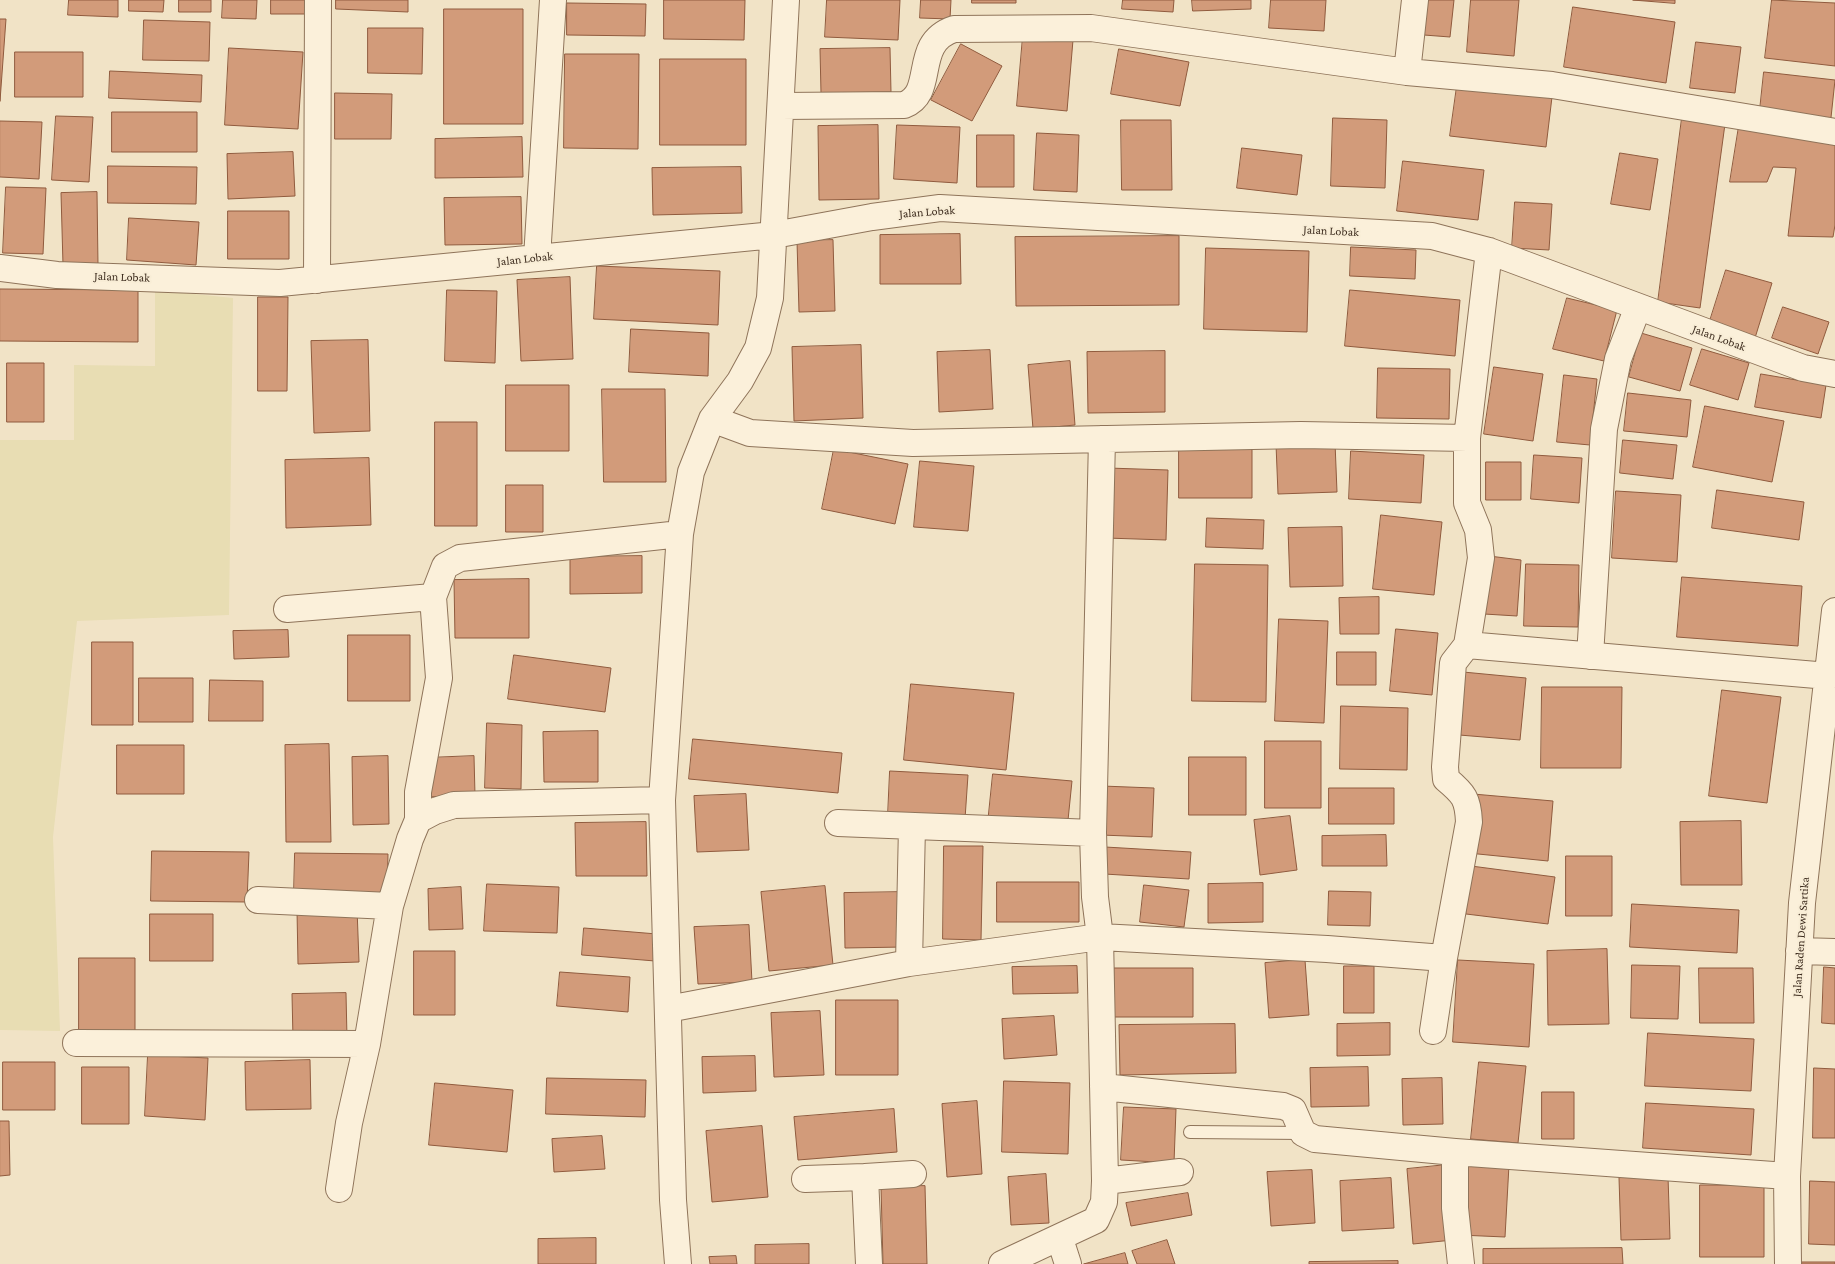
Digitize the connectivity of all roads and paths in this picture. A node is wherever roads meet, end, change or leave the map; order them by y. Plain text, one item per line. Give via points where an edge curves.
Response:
1 (318, 0) edge
2 (553, 0) edge
3 (786, 0) edge
4 (1415, 0) edge
5 (1406, 72) junction
6 (781, 106) junction
7 (1835, 132) edge
8 (774, 235) junction
9 (1489, 251) junction
10 (536, 258) junction
11 (0, 268) edge
12 (316, 280) junction
13 (1638, 307) junction
14 (1835, 374) edge
15 (712, 419) junction
16 (1467, 438) junction
17 (1102, 439) junction
18 (680, 534) junction
19 (433, 597) junction
20 (287, 609) dead end
21 (1835, 611) edge
22 (1467, 645) junction
23 (1590, 656) junction
24 (1828, 676) junction
25 (662, 800) junction
26 (418, 820) junction
27 (838, 823) dead end
28 (912, 826) junction
29 (1093, 833) junction
30 (258, 900) dead end
31 (390, 906) junction
32 (1100, 937) junction
33 (1799, 951) junction
34 (1835, 952) edge
35 (1444, 958) junction
36 (909, 962) junction
37 (668, 1009) junction
38 (1433, 1031) dead end
39 (76, 1043) dead end
40 (367, 1044) junction
41 (1103, 1087) junction
42 (1190, 1132) dead end
43 (1303, 1133) junction
44 (1455, 1152) junction
45 (1180, 1172) dead end
46 (913, 1174) dead end
47 (1787, 1176) junction
48 (865, 1177) junction
49 (806, 1179) dead end
50 (1105, 1181) junction
51 (339, 1189) dead end
52 (1060, 1239) junction
53 (678, 1264) edge
54 (869, 1264) edge
55 (1002, 1264) edge
56 (1068, 1264) edge
57 (1461, 1264) edge
58 (1788, 1264) edge

1 - 12 street
2 - 10 street
3 - 6 street
4 - 5 street
5 - 6 street via 1091,28 954,29 941,34 931,45 919,92 911,103
5 - 7 street via 1552,85
6 - 8 street
8 - 9 street, Jalan Lobak via 940,208 1432,236
8 - 10 street, Jalan Lobak
8 - 15 street via 770,298 758,348 740,381
9 - 13 street, Jalan Lobak
9 - 16 street
10 - 12 street, Jalan Lobak
11 - 12 street, Jalan Lobak via 57,275 280,283
13 - 14 street, Jalan Lobak via 1802,368
13 - 23 street via 1618,359 1604,429
15 - 17 street via 750,433 913,443
15 - 18 street via 691,472
16 - 17 street via 1301,435
16 - 22 street via 1467,503 1478,530 1482,558
17 - 29 street
18 - 19 street via 460,558 445,566
18 - 25 street
19 - 20 street
19 - 26 street via 439,678 418,792
21 - 24 street, Jalan Raden Dewi Sartika
22 - 23 street
22 - 35 street via 1453,663 1445,767 1446,779 1468,803 1469,822
23 - 24 street
24 - 33 street, Jalan Raden Dewi Sartika
25 - 26 street via 454,806 434,811
25 - 37 street
26 - 31 street
27 - 28 street
28 - 29 street
28 - 36 street
29 - 32 street
30 - 31 street
31 - 40 street
32 - 35 street
32 - 36 street
32 - 41 street
33 - 34 street
33 - 47 street, Jalan Raden Dewi Sartika
35 - 38 street
36 - 37 street
37 - 53 street
39 - 40 street
40 - 51 street via 349,1123
41 - 43 street via 1283,1106 1293,1110
41 - 50 street
42 - 43 lane
43 - 44 street via 1315,1139
44 - 47 street
44 - 57 street via 1455,1208
45 - 50 street
46 - 48 street
47 - 58 street, Jalan Raden Dewi Sartika
48 - 49 street
48 - 54 street
50 - 52 street via 1104,1202 1096,1220
52 - 55 street
52 - 56 street

